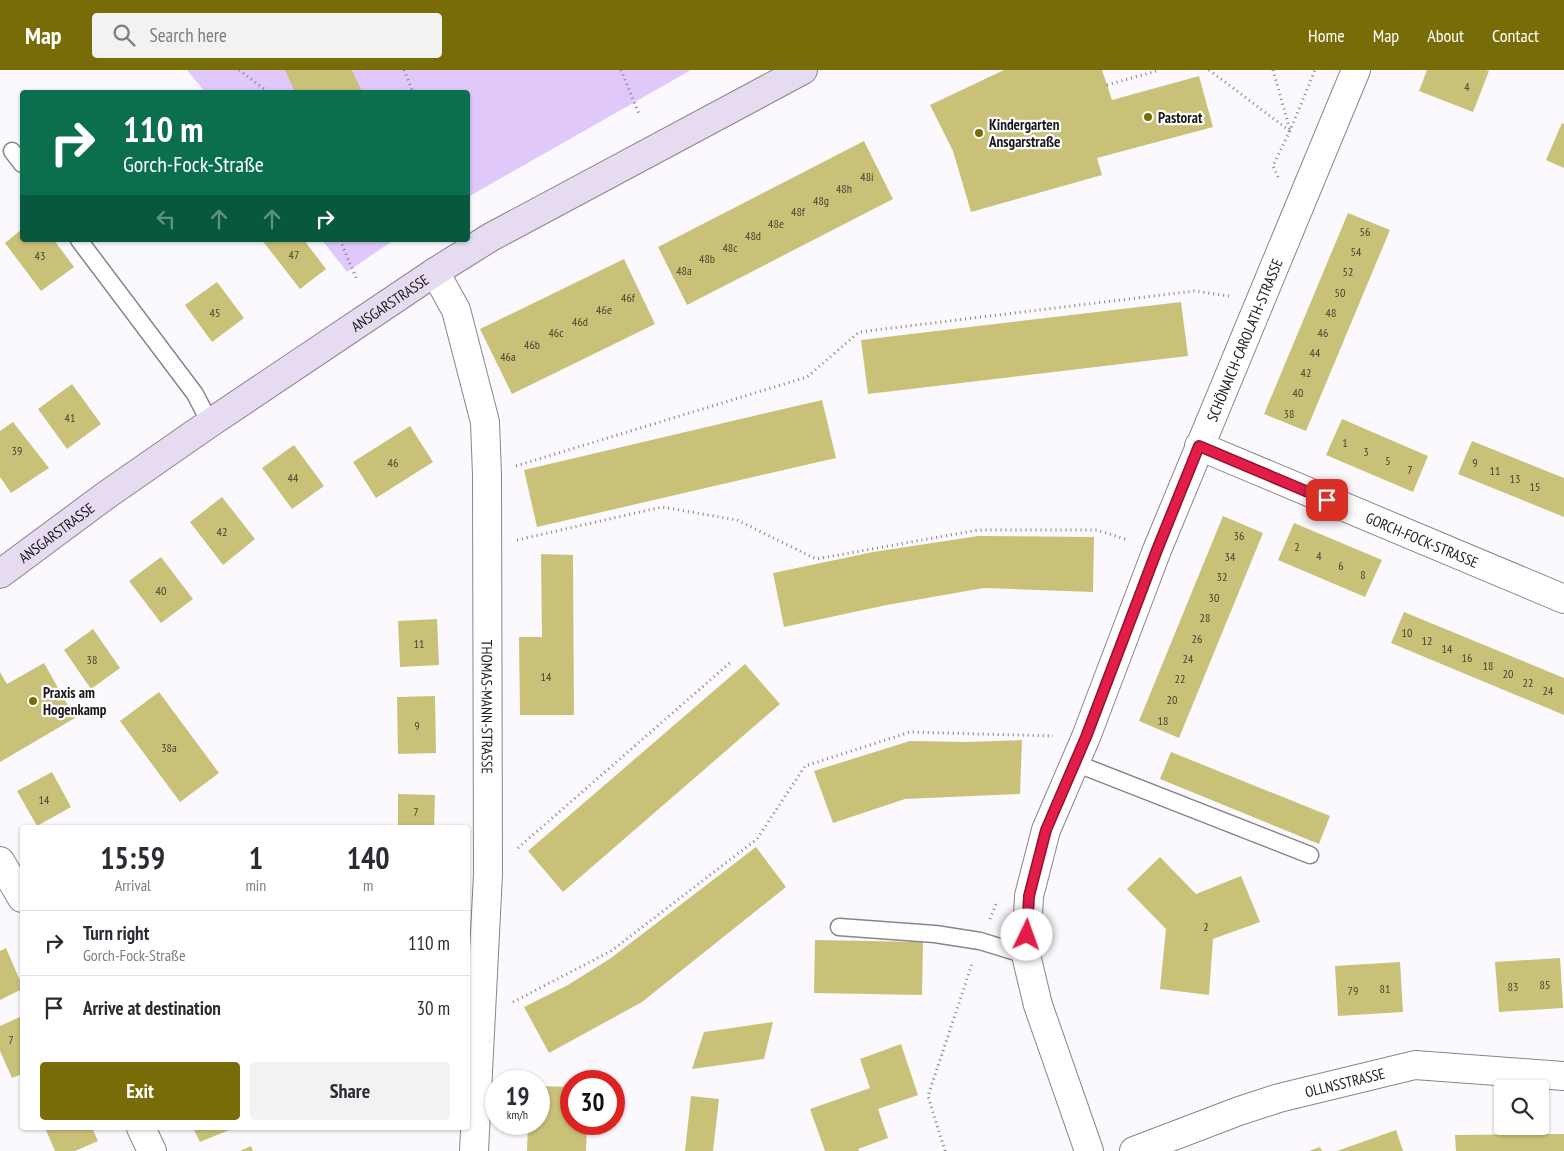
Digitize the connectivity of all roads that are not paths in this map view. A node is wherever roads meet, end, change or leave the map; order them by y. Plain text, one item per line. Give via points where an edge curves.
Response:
1 (803, 70) edge
2 (1356, 70) edge
3 (12, 151) dead end
4 (20, 161) edge
5 (81, 242) edge
6 (435, 272) junction
7 (210, 423) junction
8 (1199, 446) junction
9 (0, 574) edge
10 (1564, 599) edge
11 (1076, 763) junction
12 (1310, 855) dead end
13 (0, 862) edge
14 (20, 895) edge
15 (839, 927) dead end
16 (1026, 955) junction
17 (1564, 1076) edge
18 (143, 1130) edge
19 (152, 1151) edge
20 (474, 1151) edge
21 (1089, 1151) edge
22 (1134, 1151) edge

1 - 6 street, ANSGARSTRASSE via 491,237
2 - 8 street, SCHÖNAICH-CAROLATH-STRASSE
3 - 4 lane
5 - 7 lane via 195,394
6 - 7 street, ANSGARSTRASSE
6 - 20 street, THOMAS-MANN-STRASSE via 456,310 485,422 488,874
7 - 9 street, ANSGARSTRASSE
8 - 10 street, GORCH-FOCK-STRASSE
8 - 11 street, SCHÖNAICH-CAROLATH-STRASSE
11 - 12 lane
11 - 16 street, SCHÖNAICH-CAROLATH-STRASSE via 1046,830 1029,896
13 - 14 street
15 - 16 lane via 935,934
16 - 21 street, SCHÖNAICH-CAROLATH-STRASSE via 1038,1006
17 - 22 street, OLLNSSTRASSE via 1415,1065 1279,1098
18 - 19 street

